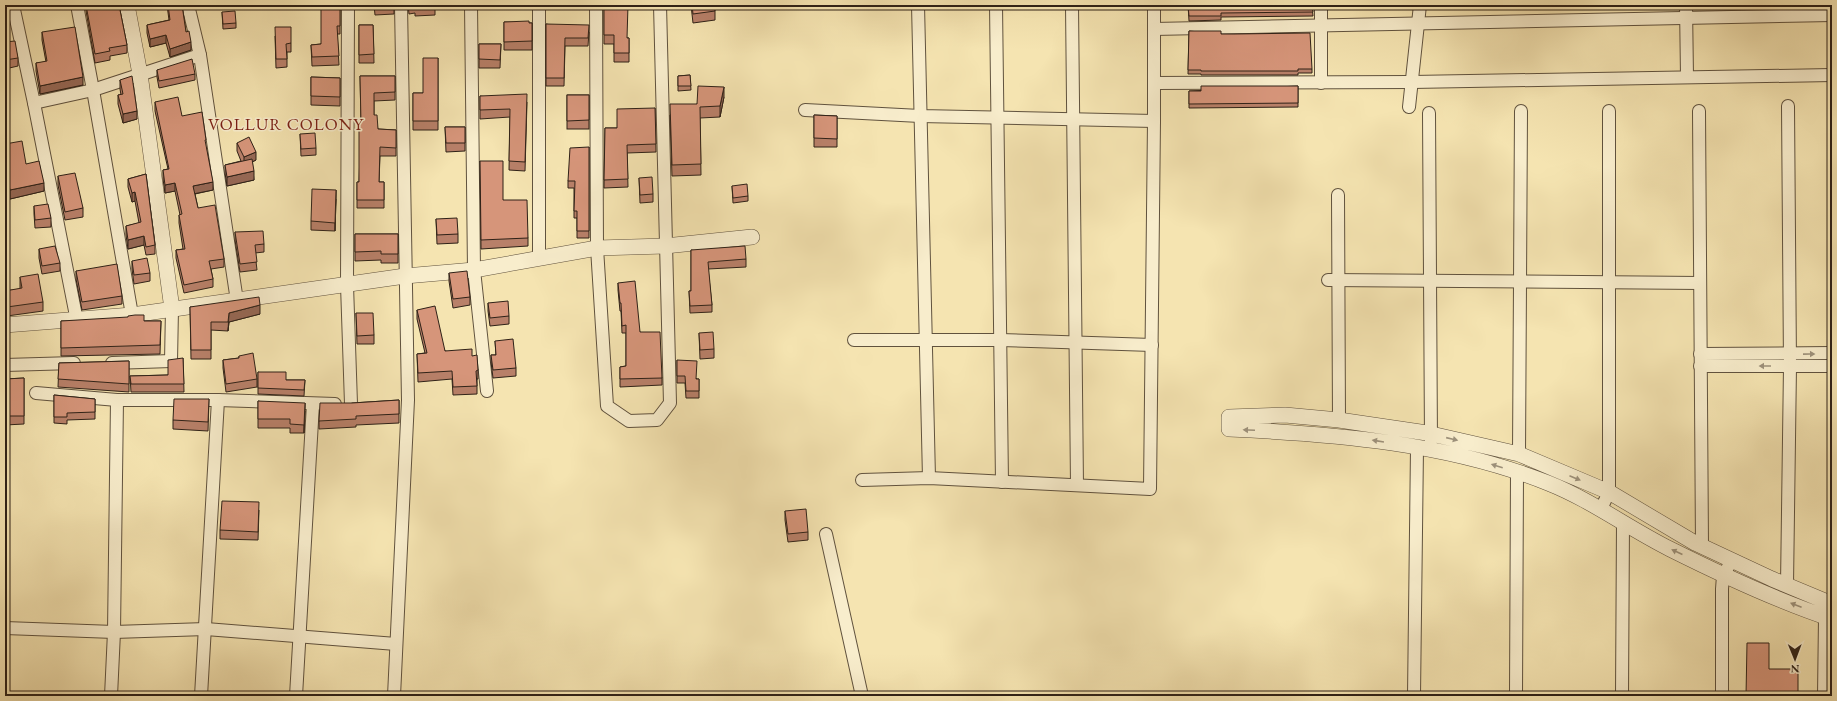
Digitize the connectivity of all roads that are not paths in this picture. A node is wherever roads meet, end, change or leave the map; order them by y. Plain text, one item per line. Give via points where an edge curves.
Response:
1 (13, 5) edge
2 (77, 5) edge
3 (127, 5) edge
4 (188, 5) edge
5 (348, 5) edge
6 (401, 5) edge
7 (472, 5) edge
8 (540, 5) edge
9 (596, 5) edge
10 (660, 5) edge
11 (918, 5) edge
12 (996, 5) edge
13 (1072, 5) edge
14 (1154, 5) edge
15 (1322, 5) edge
16 (1420, 5) edge
17 (1686, 5) edge
18 (1832, 15) edge
19 (1686, 19) junction
20 (1418, 23) junction
21 (1321, 27) junction
22 (1154, 29) junction
23 (200, 56) junction
24 (140, 74) junction
25 (1832, 75) edge
26 (1687, 77) junction
27 (1412, 82) junction
28 (1155, 83) junction
29 (1321, 83) junction
30 (93, 90) junction
31 (34, 103) junction
32 (1788, 106) dead end
33 (1409, 107) dead end
34 (806, 110) dead end
35 (1521, 110) dead end
36 (1609, 111) dead end
37 (1699, 111) dead end
38 (1429, 113) dead end
39 (920, 116) junction
40 (998, 117) junction
41 (1074, 119) junction
42 (1154, 121) junction
43 (1338, 195) dead end
44 (752, 237) dead end
45 (665, 246) junction
46 (597, 248) junction
47 (539, 258) junction
48 (474, 270) junction
49 (405, 276) junction
50 (1333, 280) junction
51 (1430, 281) junction
52 (1520, 282) junction
53 (1609, 282) junction
54 (1700, 283) junction
55 (347, 285) junction
56 (237, 300) junction
57 (172, 309) junction
58 (132, 315) junction
59 (77, 320) junction
60 (5, 326) edge
61 (854, 340) dead end
62 (925, 340) junction
63 (1000, 340) junction
64 (1076, 342) junction
65 (1152, 345) junction
66 (1700, 354) junction
67 (1832, 354) edge
68 (1790, 360) junction
69 (84, 363) edge
70 (100, 363) edge
71 (5, 365) edge
72 (1700, 366) junction
73 (1832, 366) edge
74 (487, 391) dead end
75 (36, 393) dead end
76 (117, 400) junction
77 (218, 400) junction
78 (408, 400) junction
79 (394, 401) edge
80 (365, 403) edge
81 (313, 404) junction
82 (351, 404) junction
83 (1339, 420) junction
84 (1431, 434) junction
85 (1424, 449) junction
86 (1519, 454) junction
87 (1517, 472) junction
88 (929, 478) junction
89 (862, 480) dead end
90 (1002, 482) junction
91 (1077, 485) junction
92 (1609, 492) junction
93 (1601, 509) junction
94 (1623, 522) junction
95 (826, 534) dead end
96 (1702, 546) junction
97 (1732, 560) junction
98 (1724, 574) junction
99 (1787, 585) junction
100 (1830, 613) edge
101 (5, 628) edge
102 (206, 629) junction
103 (114, 632) junction
104 (300, 637) junction
105 (396, 644) junction
106 (111, 696) edge
107 (201, 696) edge
108 (296, 696) edge
109 (394, 696) edge
110 (862, 696) edge
111 (1414, 696) edge
112 (1516, 696) edge
113 (1622, 696) edge
114 (1722, 696) edge
115 (1824, 696) edge

1 - 31 street
2 - 30 street
3 - 24 street
4 - 23 street
5 - 55 street
6 - 49 street
7 - 48 street
8 - 47 street
9 - 46 street
10 - 45 street
11 - 39 street
12 - 40 street
13 - 41 street
14 - 22 street
15 - 21 street
16 - 20 street
17 - 19 street
18 - 19 street
19 - 20 street
19 - 26 street
20 - 21 street
20 - 27 street
21 - 22 street
21 - 29 street
22 - 28 street
23 - 24 street
23 - 56 street
24 - 30 street
24 - 57 street
25 - 26 street
26 - 27 street
27 - 29 street
27 - 33 street
28 - 29 street
28 - 42 street
30 - 31 street
30 - 58 street
31 - 59 street
32 - 68 street
34 - 39 street
35 - 52 street
36 - 53 street
37 - 54 street
38 - 51 street
39 - 40 street
39 - 62 street
40 - 41 street
40 - 63 street
41 - 42 street
41 - 64 street
42 - 65 street
43 - 50 street
44 - 45 street
45 - 46 street
45 - 46 street via 670,403 657,420 629,421 607,406
46 - 47 street
47 - 48 street
48 - 49 street
48 - 74 street
49 - 55 street
49 - 78 street
50 - 51 street
50 - 83 street
51 - 52 street
51 - 84 street
52 - 53 street
52 - 86 street
53 - 54 street
53 - 92 street
54 - 66 street
55 - 56 street
55 - 82 street
56 - 57 street
57 - 58 street
57 - 70 street via 171,361
58 - 59 street
59 - 60 street
61 - 62 street
62 - 63 street
62 - 88 street
63 - 64 street
63 - 90 street
64 - 65 street
64 - 91 street
65 - 91 street via 1150,489
66 - 68 street
66 - 72 street
68 -> 67 street
68 -> 72 street
68 - 73 street
68 - 99 street
69 - 71 street
72 - 96 street
75 - 76 street
76 - 77 street
76 - 103 street
77 - 81 street
77 - 102 street
78 - 79 street
78 - 105 street
80 - 82 street
81 - 82 street
81 - 104 street
83 - 84 street
85 -> 83 street via 1358,438 1229,429 1229,417 1285,416
84 - 85 street
84 -> 86 street
87 -> 85 street via 1482,461
85 - 111 street
86 -> 92 street
87 - 93 street via 1549,483
87 - 112 street
88 - 89 street
88 - 90 street
90 - 91 street
92 - 93 street
92 - 96 street
93 - 94 street
98 -> 94 street via 1669,549
94 - 113 street
95 - 110 street
96 - 97 street
97 - 98 street
97 - 99 street
100 -> 98 street via 1766,594
98 - 114 street
99 - 100 street
100 - 115 street
101 - 103 street
102 - 103 street
102 - 104 street
102 - 107 street
103 - 106 street
104 - 105 street
104 - 108 street
105 - 109 street

